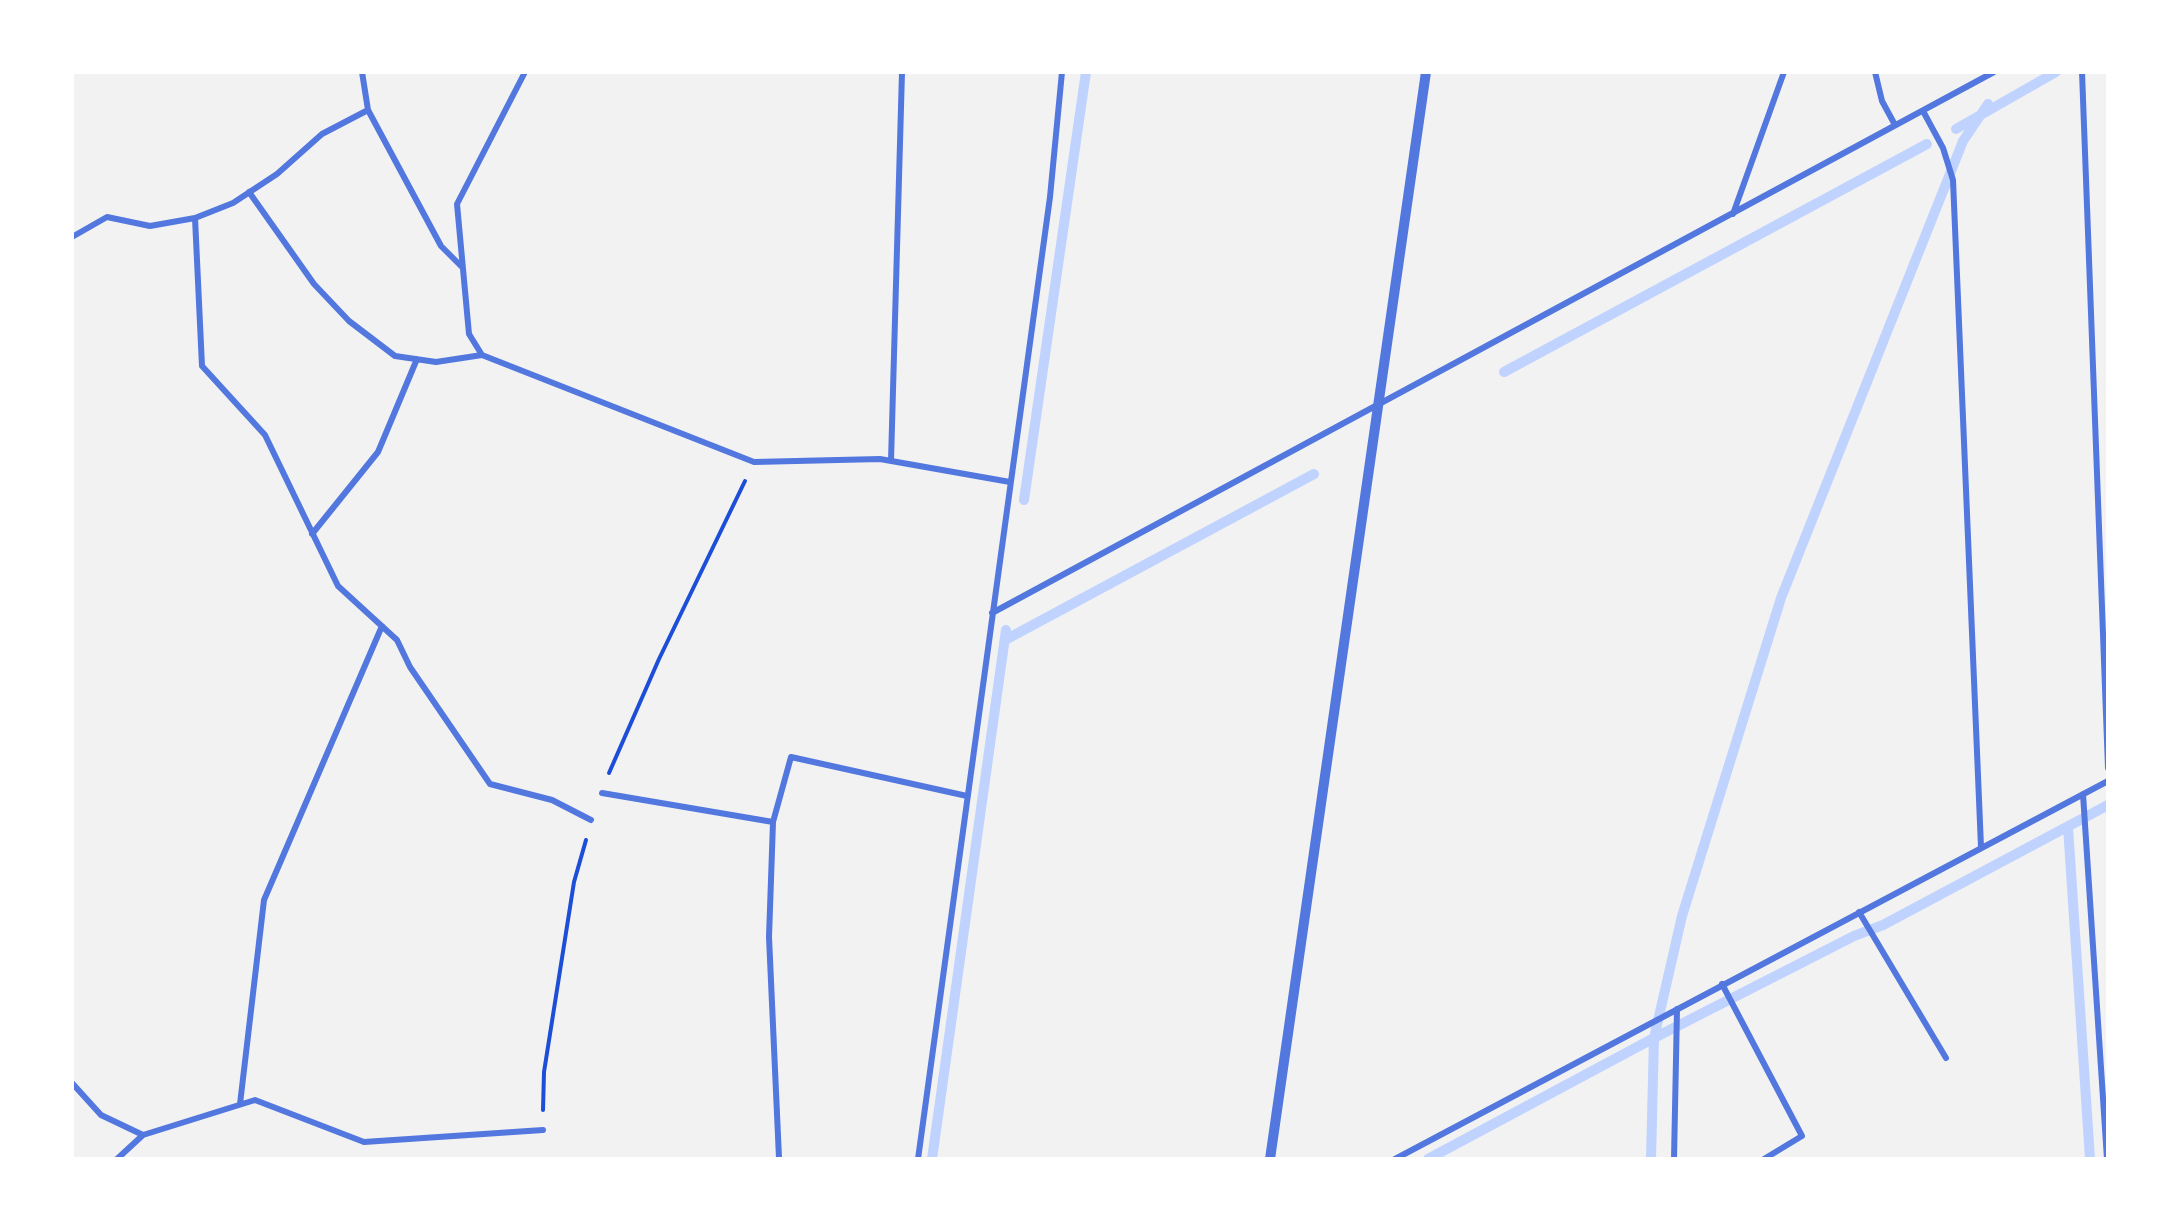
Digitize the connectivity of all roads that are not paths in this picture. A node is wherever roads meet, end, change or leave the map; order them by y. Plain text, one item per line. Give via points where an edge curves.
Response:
1 (362, 72) edge
2 (525, 72) edge
3 (902, 72) edge
4 (1062, 72) edge
5 (1426, 72) edge
6 (1784, 72) edge
7 (1875, 72) edge
8 (1994, 72) edge
9 (2082, 72) edge
10 (368, 110) junction
11 (1923, 111) junction
12 (1895, 125) junction
13 (249, 192) junction
14 (1733, 214) junction
15 (195, 218) junction
16 (72, 237) edge
17 (462, 267) junction
18 (482, 355) junction
19 (417, 359) junction
20 (1378, 405) junction
21 (891, 461) junction
22 (1010, 483) junction
23 (312, 534) junction
24 (992, 613) junction
25 (382, 626) junction
26 (2108, 768) edge
27 (2108, 781) edge
28 (602, 793) dead end
29 (2083, 794) junction
30 (967, 796) junction
31 (591, 820) dead end
32 (773, 822) junction
33 (1981, 847) junction
34 (1859, 912) junction
35 (1724, 987) junction
36 (1677, 1009) junction
37 (1946, 1058) dead end
38 (72, 1083) edge
39 (240, 1104) junction
40 (543, 1130) dead end
41 (143, 1135) junction
42 (779, 1158) edge
43 (117, 1159) edge
44 (918, 1159) edge
45 (1270, 1159) edge
46 (1395, 1159) edge
47 (1674, 1159) edge
48 (1764, 1159) edge
49 (2107, 1159) edge

1 - 10 street
2 - 17 street via 457,204
3 - 21 street
4 - 22 street via 1050,197
5 - 20 street
6 - 14 street
7 - 12 street via 1882,101
8 - 11 street
9 - 26 street
10 - 13 street via 322,134 277,174
10 - 17 street via 441,246
11 - 12 street
11 - 33 street via 1943,148 1953,180
12 - 14 street
13 - 15 street
13 - 19 street via 314,284 348,321 395,356
14 - 20 street
15 - 16 street via 150,225 107,217
15 - 23 street via 202,366 265,435
17 - 18 street via 469,334
18 - 19 street via 436,362
18 - 21 street via 753,462
19 - 23 street via 378,452
20 - 24 street
20 - 45 street
21 - 22 street
22 - 24 street
23 - 25 street via 338,586
24 - 30 street
25 - 31 street via 397,640 410,667 490,784 552,800
25 - 39 street via 264,900
27 - 29 street
28 - 32 street
29 - 33 street
29 - 49 street
30 - 32 street via 791,757
30 - 44 street
32 - 42 street via 769,937
33 - 34 street
34 - 35 street
34 - 37 street
35 - 36 street
35 - 48 street via 1803,1136
36 - 46 street
36 - 47 street
38 - 41 street via 101,1115
39 - 40 street via 255,1100 364,1142
39 - 41 street
41 - 43 street

